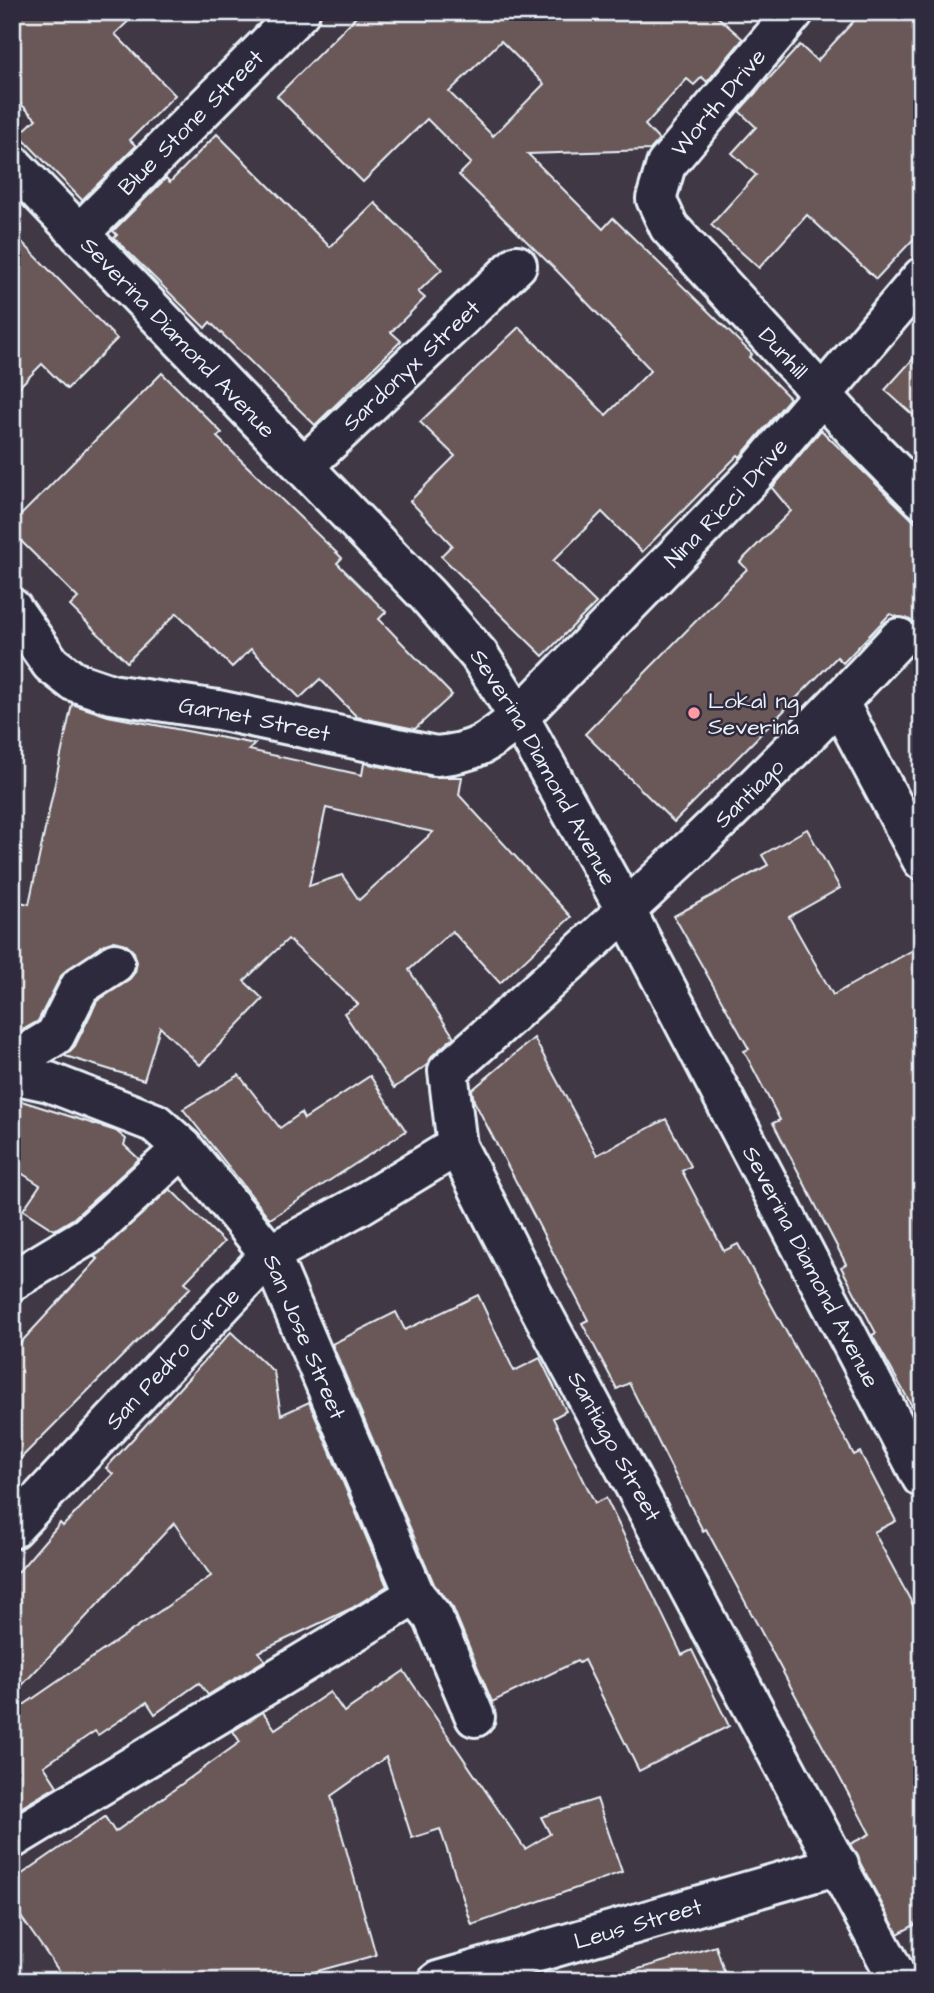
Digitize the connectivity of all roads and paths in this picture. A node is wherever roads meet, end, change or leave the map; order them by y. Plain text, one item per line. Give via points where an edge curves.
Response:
1 (300, 12) edge
2 (794, 12) edge
3 (12, 164) edge
4 (656, 199) joint
5 (79, 233) junction
6 (517, 265) dead end
7 (922, 277) edge
8 (822, 394) junction
9 (304, 466) junction
10 (922, 499) edge
11 (12, 608) edge
12 (900, 638) dead end
13 (839, 703) junction
14 (519, 717) junction
15 (922, 860) edge
16 (625, 909) junction
17 (590, 943) joint
18 (115, 963) dead end
19 (12, 1062) edge
20 (12, 1074) edge
21 (457, 1146) junction
22 (183, 1148) junction
23 (270, 1254) junction
24 (12, 1281) edge
25 (922, 1478) edge
26 (12, 1529) edge
27 (415, 1595) junction
28 (475, 1717) dead end
29 (12, 1839) edge
30 (839, 1865) junction
31 (438, 1981) edge
32 (899, 1981) edge

1 - 5 street, Blue Stone Street
2 - 4 street, Worth Drive via 666,165
3 - 5 street, Severina Diamond Avenue
4 - 8 street, Dunhill via 669,227
5 - 9 street, Severina Diamond Avenue
6 - 9 street, Sardonyx Street
7 - 8 street, Nina Ricci Drive
8 - 10 street, Dunhill
8 - 14 street, Nina Ricci Drive via 753,476
9 - 14 street, Severina Diamond Avenue via 479,655
11 - 14 street, Garnet Street via 58,670 73,681 111,694 218,710 436,756 486,745
12 - 13 street, Santiago
13 - 15 street
13 - 16 street, Santiago
14 - 16 street, Severina Diamond Avenue
16 - 17 street, Santiago
16 - 25 street, Severina Diamond Avenue
17 - 21 street, Santiago Street via 448,1072
18 - 19 street via 80,986 55,1036
20 - 22 street, San Jose Street via 49,1082 155,1123
21 - 23 street, San Pedro Circle
21 - 30 street, Santiago Street
22 - 23 street, San Jose Street
22 - 24 street via 87,1236
23 - 26 street, San Pedro Circle
23 - 27 street, San Jose Street
27 - 28 street, San Jose Street via 433,1617
27 - 29 street
30 - 31 street, Leus Street
30 - 32 street, Santiago Street

